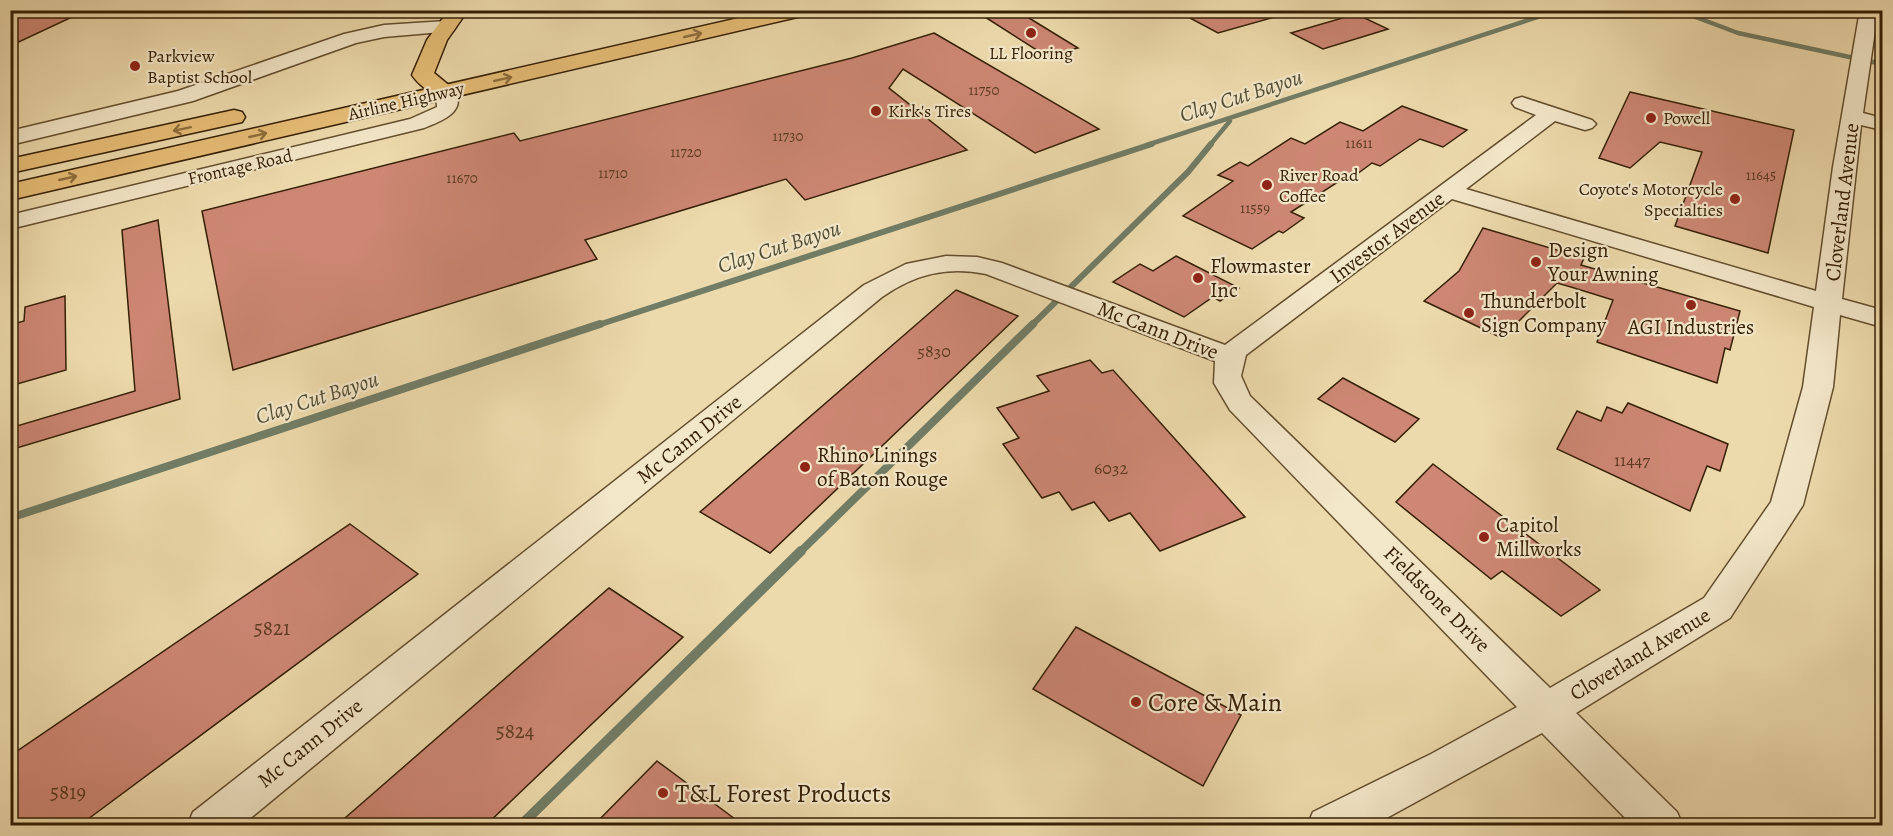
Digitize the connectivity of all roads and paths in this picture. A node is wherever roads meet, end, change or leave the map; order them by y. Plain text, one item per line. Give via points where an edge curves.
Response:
1 (714, 10) edge
2 (1869, 10) edge
3 (800, 11) edge
4 (452, 19) edge
5 (610, 34) dead end
6 (423, 75) junction
7 (446, 81) junction
8 (343, 93) dead end
9 (1522, 102) dead end
10 (251, 113) dead end
11 (1552, 113) junction
12 (1867, 120) edge
13 (1584, 124) dead end
14 (10, 138) edge
15 (10, 166) edge
16 (1449, 190) junction
17 (10, 192) edge
18 (10, 222) edge
19 (1829, 303) junction
20 (1882, 319) edge
21 (1228, 361) junction
22 (1547, 710) junction
23 (208, 825) edge
24 (1328, 825) edge
25 (1662, 825) edge

1 - 5 main road
2 - 12 street, Cloverland Avenue via 1862,59
7 -> 3 main road, Airline Highway
4 - 6 main road via 437,40
4 - 14 street via 351,38 185,96
6 - 7 main road
6 - 8 main road, Airline Highway
17 -> 7 main road, Airline Highway
7 - 18 street, Frontage Road via 448,108 417,124
9 - 11 street
10 -> 15 main road
11 - 13 street
11 - 16 street, Investor Avenue
12 - 19 street, Cloverland Avenue
16 - 19 street
16 - 21 street, Investor Avenue via 1236,349
19 - 20 street
19 - 22 street, Cloverland Avenue via 1818,387 1787,505 1717,608
21 - 22 street, Fieldstone Drive via 1229,385 1240,403
21 - 23 street, Mc Cann Drive via 993,268 961,263 924,265 886,281
22 - 24 street, Cloverland Avenue via 1445,767
22 - 25 street, Fieldstone Drive

